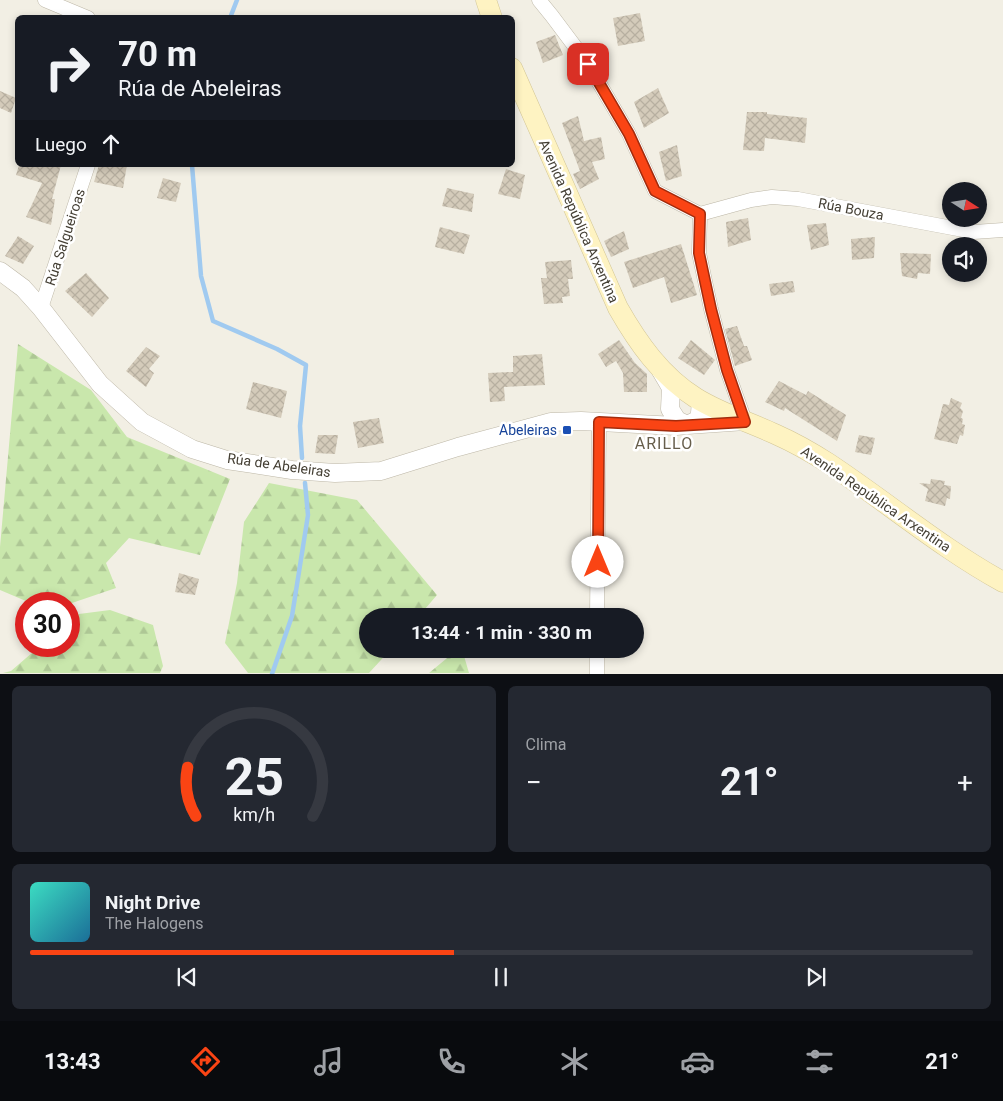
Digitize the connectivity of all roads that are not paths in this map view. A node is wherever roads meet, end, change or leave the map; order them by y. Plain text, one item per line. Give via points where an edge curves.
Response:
1 (45, 0) edge
2 (486, 0) edge
3 (538, 0) edge
4 (81, 15) edge
5 (491, 15) edge
6 (515, 75) edge
7 (87, 167) edge
8 (700, 214) junction
9 (1003, 230) edge
10 (0, 271) edge
11 (42, 308) junction
12 (658, 367) junction
13 (697, 399) junction
14 (670, 409) junction
15 (599, 422) junction
16 (745, 422) junction
17 (625, 423) junction
18 (687, 425) junction
19 (1003, 582) edge
20 (597, 608) edge
21 (597, 658) edge
22 (597, 674) edge

1 - 4 street
2 - 5 main road
3 - 8 street via 588,64 629,134 655,191
6 - 12 main road, Avenida República Arxentina via 618,308 635,339
7 - 11 street, Rúa Salgueiroas
8 - 9 street, Rúa Bouza via 772,197 974,232
8 - 16 street via 699,253 711,309
10 - 11 street, Rúa de Abeleiras
11 - 15 street, Rúa de Abeleiras via 100,384 142,422 192,449 227,460 292,470 335,473 381,471 551,422
12 - 13 main road, Avenida República Arxentina
12 - 14 street, Avenida República Arxentina via 671,388
13 - 14 street, Rúa de Abeleiras
13 - 16 main road, Avenida República Arxentina
13 - 18 street via 698,420
14 - 17 street, Rúa de Abeleiras
14 - 18 street via 677,420
15 - 17 street, Rúa de Abeleiras
15 - 20 street
16 - 18 street, Avenida República Arxentina
16 - 19 main road, Avenida República Arxentina via 793,443 827,463 945,546
17 - 18 street, Rúa de Abeleiras
21 - 22 street

